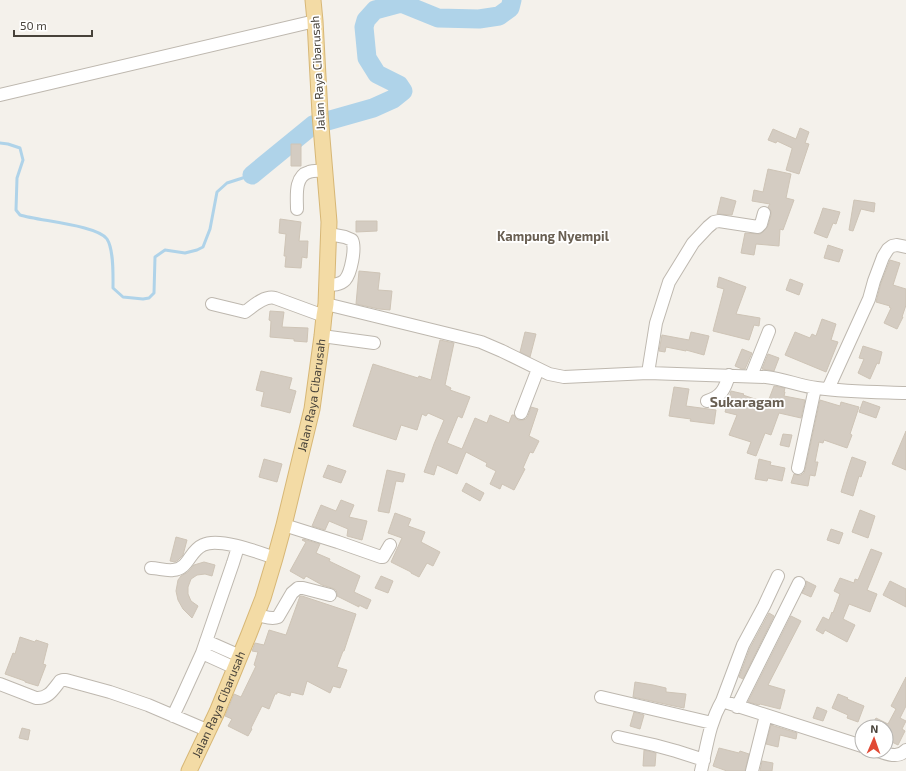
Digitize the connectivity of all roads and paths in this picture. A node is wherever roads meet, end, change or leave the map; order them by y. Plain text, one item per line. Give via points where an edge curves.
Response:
1 (313, 0) edge
2 (315, 21) junction
3 (0, 95) edge
4 (325, 170) junction
5 (297, 209) dead end
6 (764, 213) dead end
7 (329, 234) junction
8 (906, 247) edge
9 (327, 285) junction
10 (212, 304) dead end
11 (325, 310) junction
12 (769, 331) dead end
13 (322, 336) junction
14 (374, 344) dead end
15 (538, 369) junction
16 (648, 373) junction
17 (729, 375) junction
18 (751, 376) junction
19 (815, 388) junction
20 (828, 389) junction
21 (906, 393) edge
22 (707, 401) dead end
23 (521, 413) dead end
24 (798, 468) dead end
25 (284, 525) junction
26 (238, 546) junction
27 (390, 546) dead end
28 (275, 558) junction
29 (152, 568) dead end
30 (778, 576) dead end
31 (799, 583) dead end
32 (330, 595) dead end
33 (257, 614) junction
34 (206, 641) junction
35 (202, 654) junction
36 (238, 662) junction
37 (0, 684) edge
38 (601, 697) dead end
39 (722, 701) junction
40 (737, 707) junction
41 (766, 715) junction
42 (173, 716) junction
43 (712, 723) junction
44 (208, 731) junction
45 (618, 737) dead end
46 (854, 743) edge
47 (906, 750) edge
48 (894, 755) edge
49 (702, 766) edge
50 (189, 771) edge
51 (752, 771) edge

1 - 2 main road, Jalan Raya Cibarusah
2 - 3 street
2 - 4 main road, Jalan Raya Cibarusah
4 - 5 street via 307,172 300,178
4 - 7 main road, Jalan Raya Cibarusah
6 - 16 street via 758,226 714,222 694,243 669,282 656,323
7 - 9 main road, Jalan Raya Cibarusah
7 - 9 street via 345,237 354,244 353,258 345,280
8 - 20 street via 892,246 883,256 868,299
9 - 11 main road, Jalan Raya Cibarusah
10 - 11 street via 244,312 271,297
11 - 13 main road, Jalan Raya Cibarusah
11 - 15 street via 481,342
12 - 18 street
13 - 14 street
13 - 25 main road, Jalan Raya Cibarusah via 312,409
15 - 16 street via 564,376
15 - 23 street
16 - 17 street
17 - 18 street
17 - 22 street via 721,392
18 - 19 street via 776,378
19 - 20 street
19 - 24 street
20 - 21 street
25 - 27 street via 380,557 383,557
25 - 28 main road, Jalan Raya Cibarusah
26 - 28 street
26 - 29 street via 224,543 206,544 196,550 185,566 173,570
26 - 34 street
28 - 33 main road, Jalan Raya Cibarusah
30 - 39 street via 743,645
31 - 40 street
32 - 33 street via 298,588 292,593 278,617
33 - 36 main road, Jalan Raya Cibarusah
34 - 35 street
34 - 36 street
35 - 36 street
35 - 42 street
36 - 44 main road, Jalan Raya Cibarusah
37 - 42 street via 40,698 48,696 60,681 66,680 122,696
38 - 43 street
39 - 40 street
39 - 43 street
40 - 41 street
41 - 46 street
41 - 51 street
42 - 44 street
43 - 49 street
44 - 50 main road, Jalan Raya Cibarusah
45 - 49 street via 676,751
47 - 48 street via 901,755

